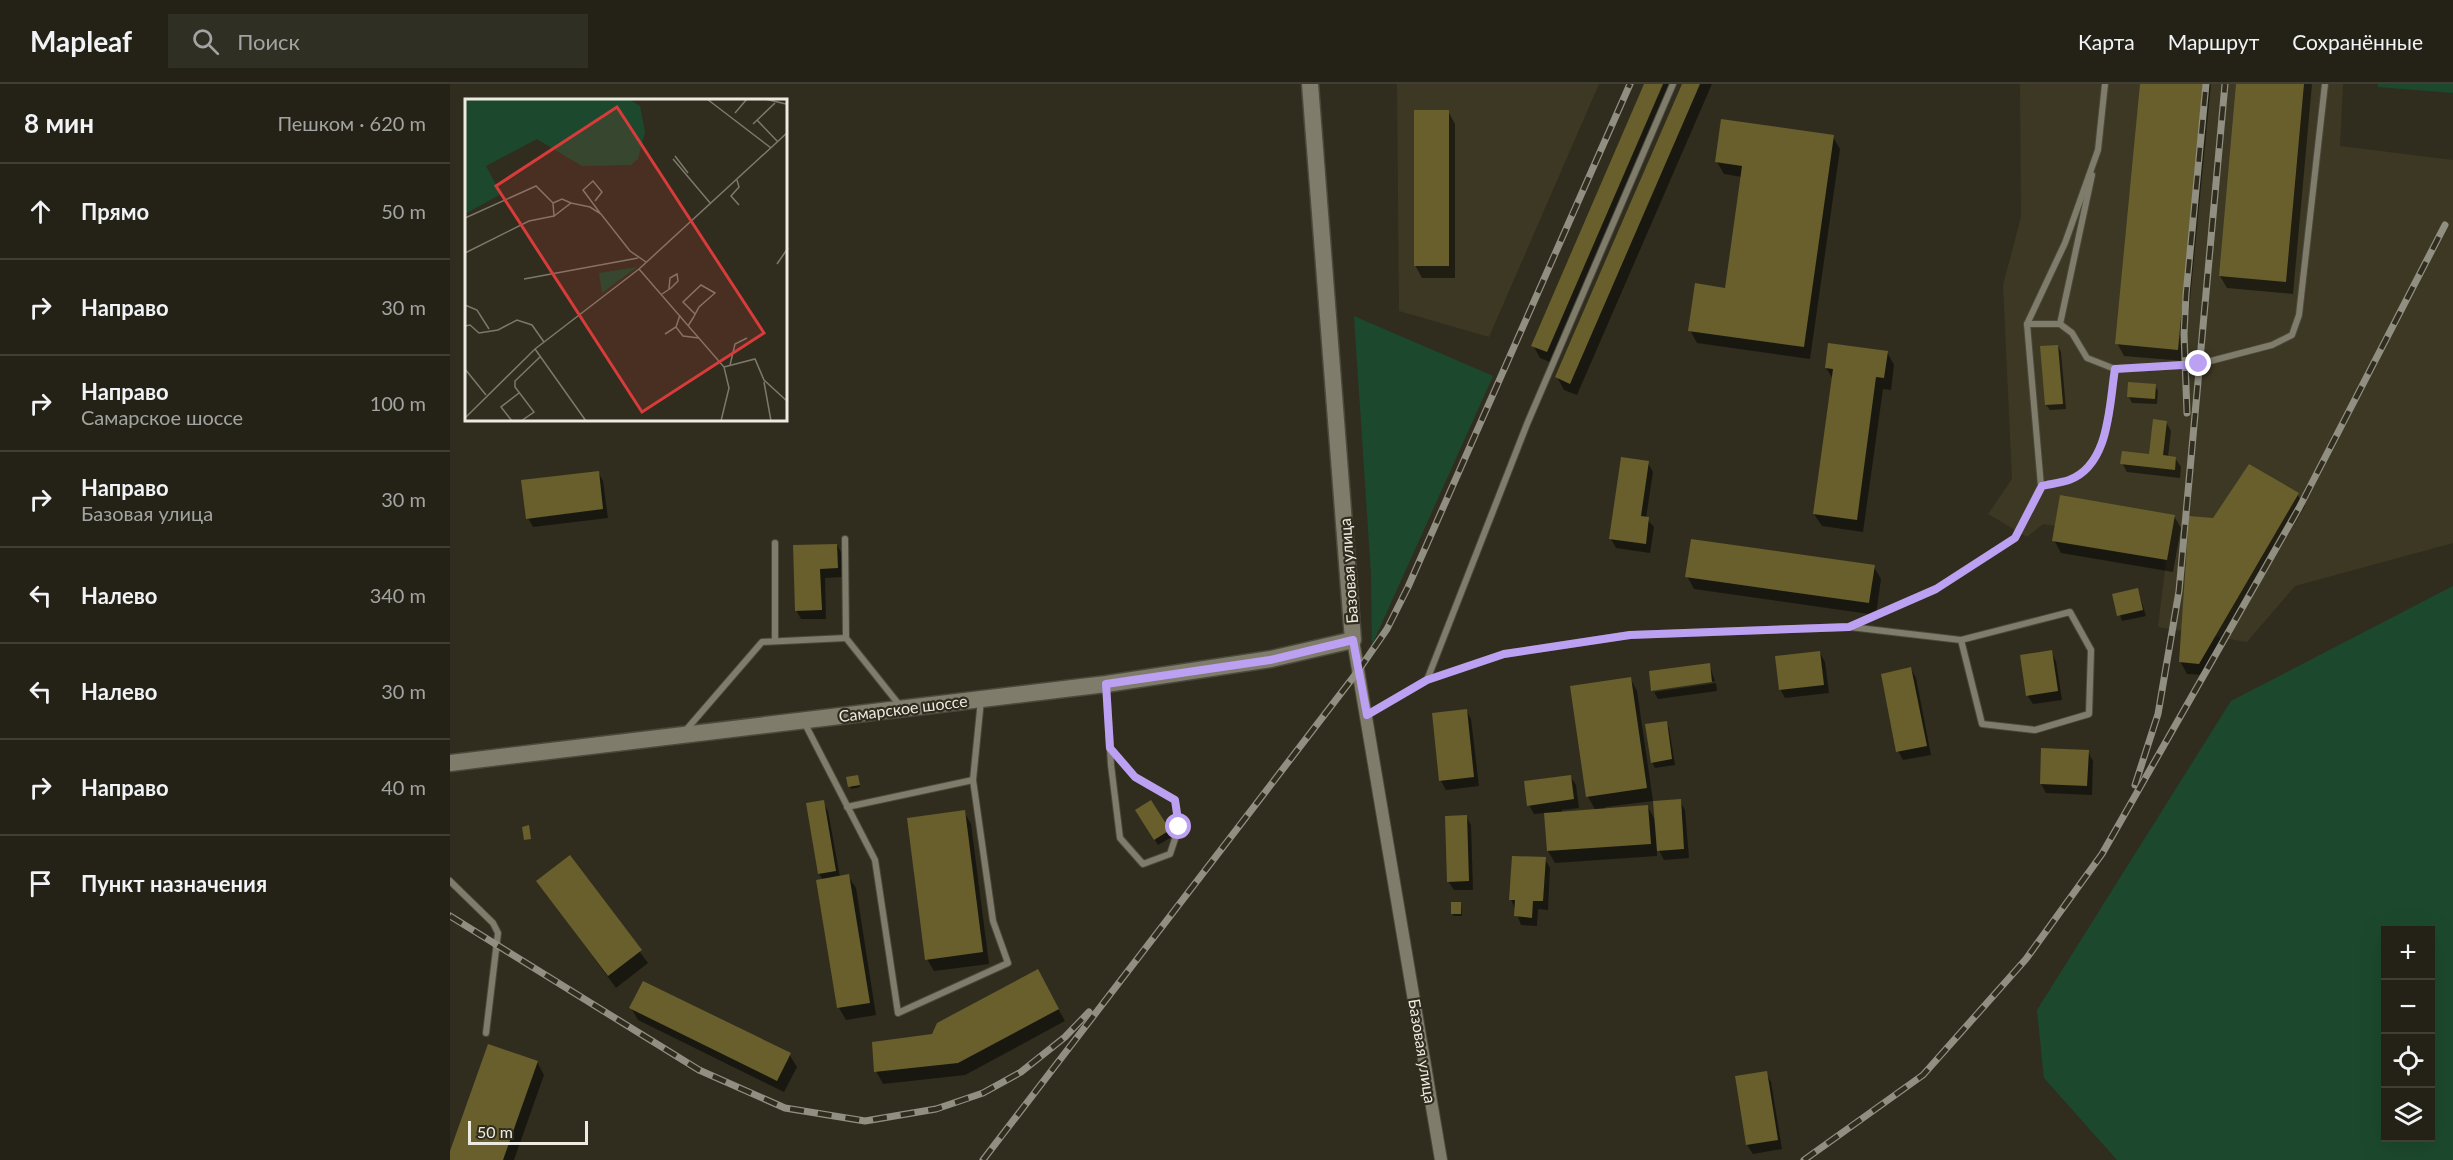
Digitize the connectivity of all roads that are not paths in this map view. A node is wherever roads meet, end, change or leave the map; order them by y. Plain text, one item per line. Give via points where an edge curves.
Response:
1 (1310, 84) edge
2 (1673, 84) edge
3 (2105, 84) edge
4 (2325, 84) edge
5 (2098, 150) junction
6 (2027, 324) junction
7 (2060, 324) junction
8 (2115, 369) junction
9 (2042, 486) junction
10 (845, 539) dead end
11 (775, 543) dead end
12 (1849, 627) junction
13 (846, 638) junction
14 (1353, 640) junction
15 (1961, 640) junction
16 (775, 641) junction
17 (1427, 680) junction
18 (1106, 684) junction
19 (981, 698) junction
20 (902, 707) junction
21 (1367, 715) junction
22 (803, 719) junction
23 (683, 734) junction
24 (1110, 748) junction
25 (450, 764) edge
26 (973, 780) junction
27 (847, 807) junction
28 (450, 881) edge
29 (486, 1033) dead end
30 (1441, 1160) edge

1 - 14 street, Базовая улица
2 - 17 lane via 1527,424
3 - 5 lane
4 - 8 lane via 2299,315 2292,335 2272,345 2199,364
5 - 6 lane via 2065,243
5 - 7 lane
6 - 7 lane
6 - 9 lane
7 - 8 lane via 2072,333 2087,358
8 - 9 lane via 2101,447 2093,460 2071,480
9 - 12 lane via 2015,538 1936,589
10 - 13 lane
11 - 16 lane
12 - 15 lane
12 - 17 lane via 1630,635 1504,654
13 - 16 lane
13 - 20 lane
14 - 18 street, Самарское шоссе via 1270,660
14 - 21 street, Базовая улица
15 - 15 lane via 2070,612 2091,650 2089,714 2036,730 1982,724
16 - 23 lane via 762,642
17 - 21 lane
18 - 19 street, Самарское шоссе
18 - 24 lane
19 - 20 street, Самарское шоссе
19 - 26 lane
20 - 22 street, Самарское шоссе
21 - 30 street, Базовая улица
22 - 23 street, Самарское шоссе
22 - 27 lane
23 - 25 street, Самарское шоссе
24 - 24 lane via 1120,838 1143,864 1170,854 1179,827 1175,800 1135,777
26 - 27 lane
26 - 27 lane via 993,921 1008,963 898,1013 875,860
28 - 29 lane via 493,923 498,933

